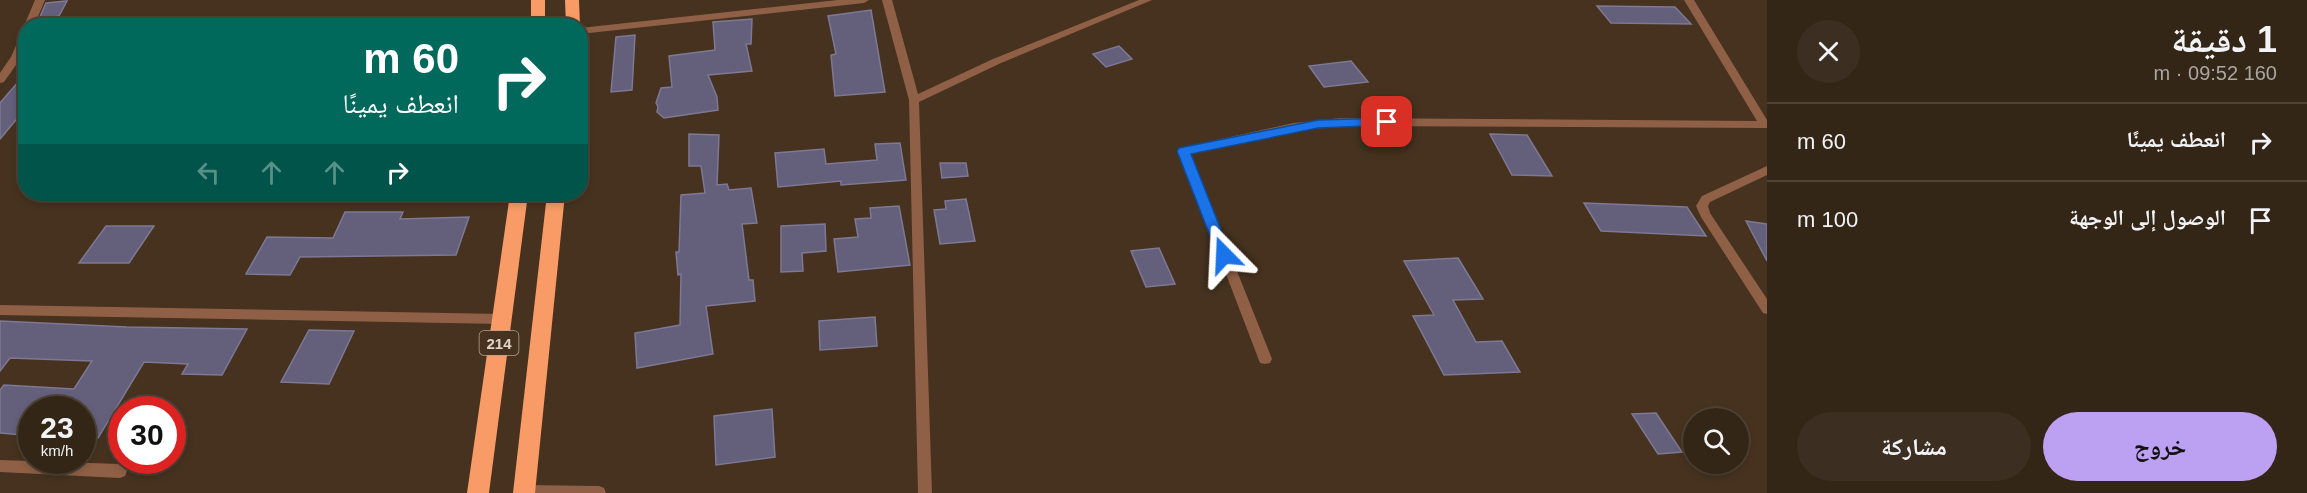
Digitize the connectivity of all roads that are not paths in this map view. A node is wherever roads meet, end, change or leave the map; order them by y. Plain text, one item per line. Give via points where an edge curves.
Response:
1 (40, 0) edge
2 (538, 0) edge
3 (572, 0) edge
4 (864, 0) edge
5 (887, 0) edge
6 (1147, 0) edge
7 (1689, 0) edge
8 (32, 18) edge
9 (538, 18) edge
10 (573, 18) edge
11 (588, 30) edge
12 (18, 52) edge
13 (0, 80) edge
14 (914, 100) junction
15 (1766, 127) edge
16 (1767, 170) edge
17 (518, 201) edge
18 (555, 201) edge
19 (1767, 309) edge
20 (0, 310) edge
21 (502, 319) junction
22 (1265, 360) dead end
23 (0, 466) edge
24 (108, 470) edge
25 (524, 492) edge
26 (478, 493) edge
27 (599, 493) edge
28 (925, 493) edge

1 - 8 street
2 - 9 highway
3 - 10 highway
4 - 11 street
5 - 14 street
6 - 14 street via 997,61
7 - 15 street
12 - 13 street
14 - 28 street
15 - 22 street via 1341,122 1294,127 1184,151
16 - 19 street via 1706,200 1702,206
17 - 21 highway, 214
18 - 25 highway, 214
20 - 21 street
21 - 26 highway, 214
23 - 24 street
25 - 27 street

